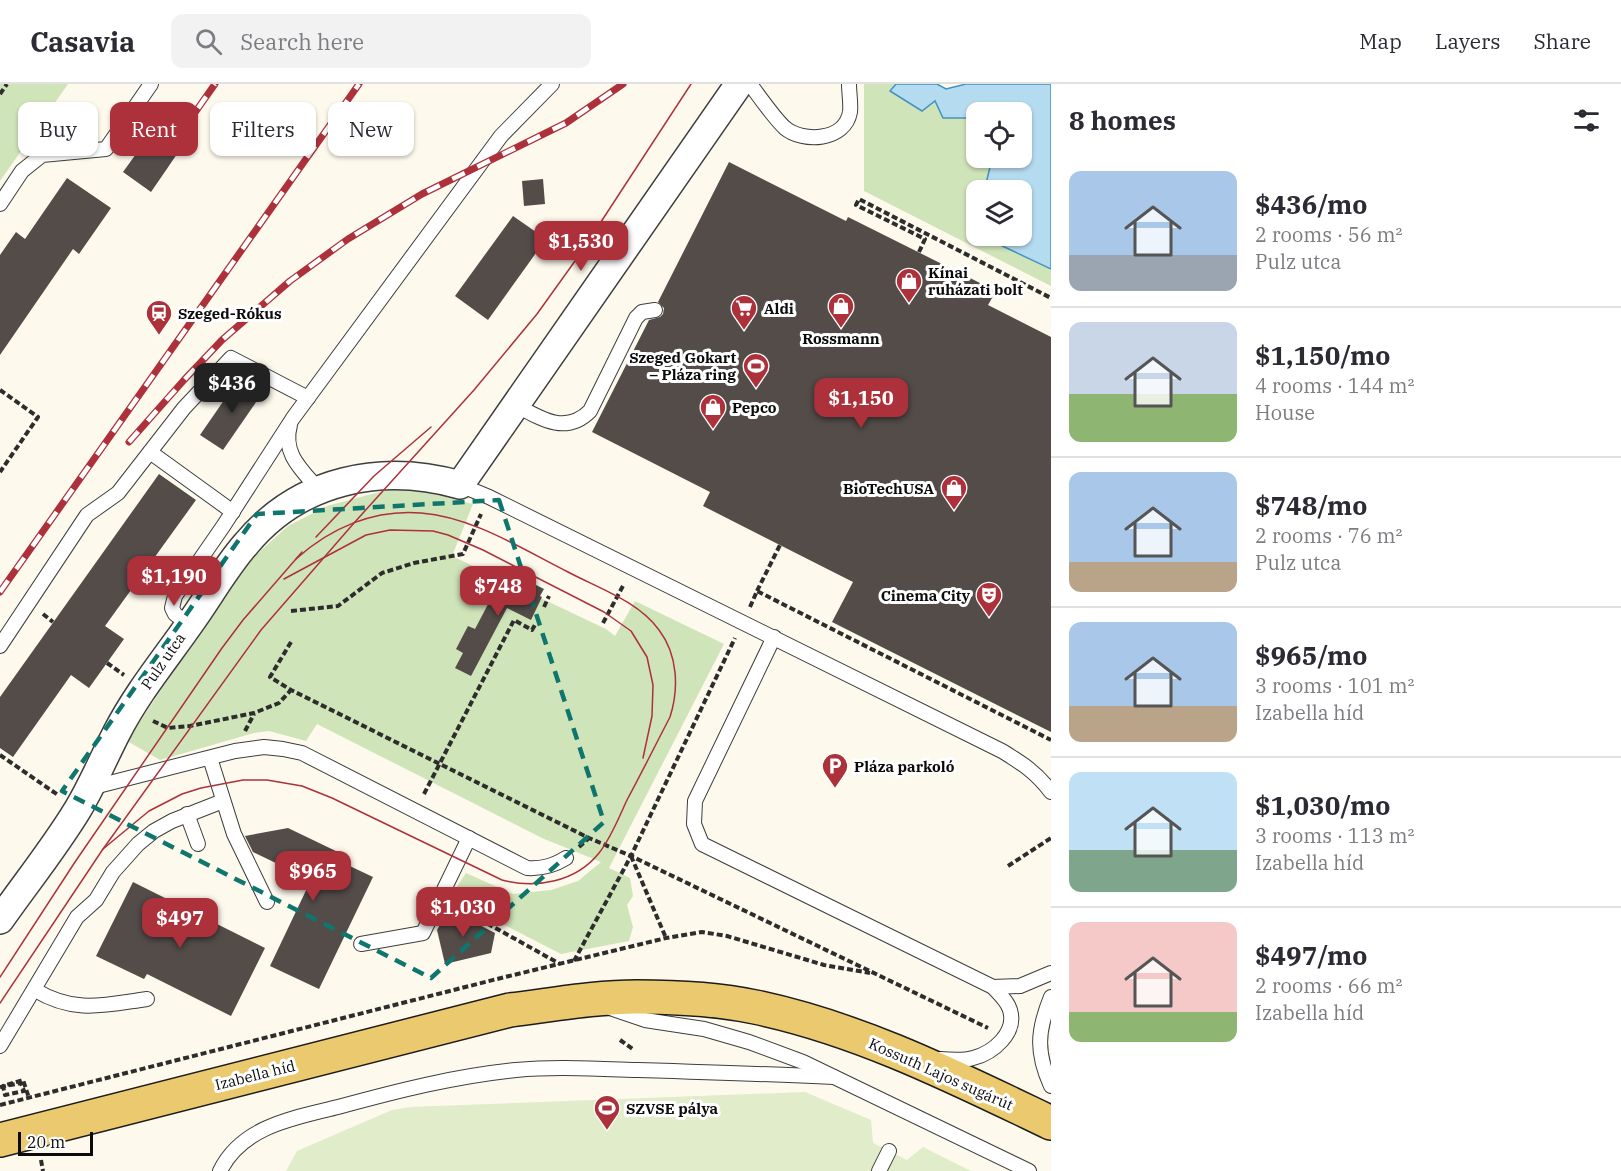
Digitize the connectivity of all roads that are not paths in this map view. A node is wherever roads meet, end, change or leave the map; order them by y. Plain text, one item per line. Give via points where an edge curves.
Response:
1 (151, 84) edge
2 (552, 84) edge
3 (739, 84) edge
4 (750, 84) edge
5 (849, 84) edge
6 (0, 204) edge
7 (655, 309) dead end
8 (308, 398) junction
9 (516, 405) junction
10 (292, 418) junction
11 (150, 452) junction
12 (460, 485) junction
13 (320, 490) junction
14 (233, 512) junction
15 (189, 625) junction
16 (774, 637) junction
17 (0, 646) edge
18 (210, 758) junction
19 (1051, 792) edge
20 (84, 798) junction
21 (223, 801) junction
22 (187, 814) junction
23 (469, 838) junction
24 (198, 844) dead end
25 (566, 858) dead end
26 (267, 902) dead end
27 (0, 920) edge
28 (361, 944) dead end
29 (1051, 973) edge
30 (993, 987) junction
31 (35, 990) junction
32 (1051, 997) edge
33 (147, 999) dead end
34 (588, 1000) junction
35 (510, 1010) joint
36 (0, 1046) edge
37 (913, 1058) junction
38 (834, 1077) junction
39 (1051, 1086) edge
40 (1051, 1123) edge
41 (0, 1140) edge
42 (889, 1151) dead end
43 (220, 1171) edge
44 (879, 1171) edge
45 (1029, 1171) edge

1 - 6 lane via 106,149 42,155 22,171
2 - 8 lane via 501,136
3 - 9 street
4 - 5 lane via 785,128 805,137 830,135 843,126 850,113
7 - 9 lane via 636,318 590,411 581,420 556,423
8 - 10 lane
8 - 11 lane via 231,358
9 - 12 street
10 - 13 lane via 288,437 291,455
10 - 14 lane
11 - 14 lane
11 - 17 lane via 118,493 87,515
12 - 13 street, Pulz utca via 429,477 392,475 349,480
12 - 16 lane
13 - 15 street, Pulz utca via 280,513 252,537
14 - 15 lane via 172,601 175,614
15 - 20 street, Pulz utca via 131,707
16 - 19 lane via 1002,751 1031,769
16 - 30 lane via 695,801 694,824 702,844
18 - 20 lane
18 - 21 lane
18 - 23 lane via 264,747 302,753
20 - 27 street, Pulz utca
21 - 22 lane
21 - 26 lane via 234,834
22 - 24 lane
22 - 31 lane via 154,831 126,857 96,900 77,917
23 - 25 lane via 527,868 541,869
23 - 28 lane via 423,933
29 - 30 lane via 1020,986
30 - 37 lane via 1011,1015 1006,1036 998,1045 973,1059
31 - 33 lane via 53,1001 88,1007
31 - 36 lane
32 - 39 lane via 1040,1031 1039,1051
34 - 35 main road, Kossuth Lajos sugárút
34 - 37 main road, Kossuth Lajos sugárút via 683,998 753,1006 827,1026
34 - 38 lane via 645,1020 704,1029 749,1042
35 - 41 main road, Izabella híd
37 - 40 main road, Kossuth Lajos sugárút
38 - 43 lane via 558,1067 473,1075 259,1130 235,1148
38 - 45 lane
42 - 44 lane

